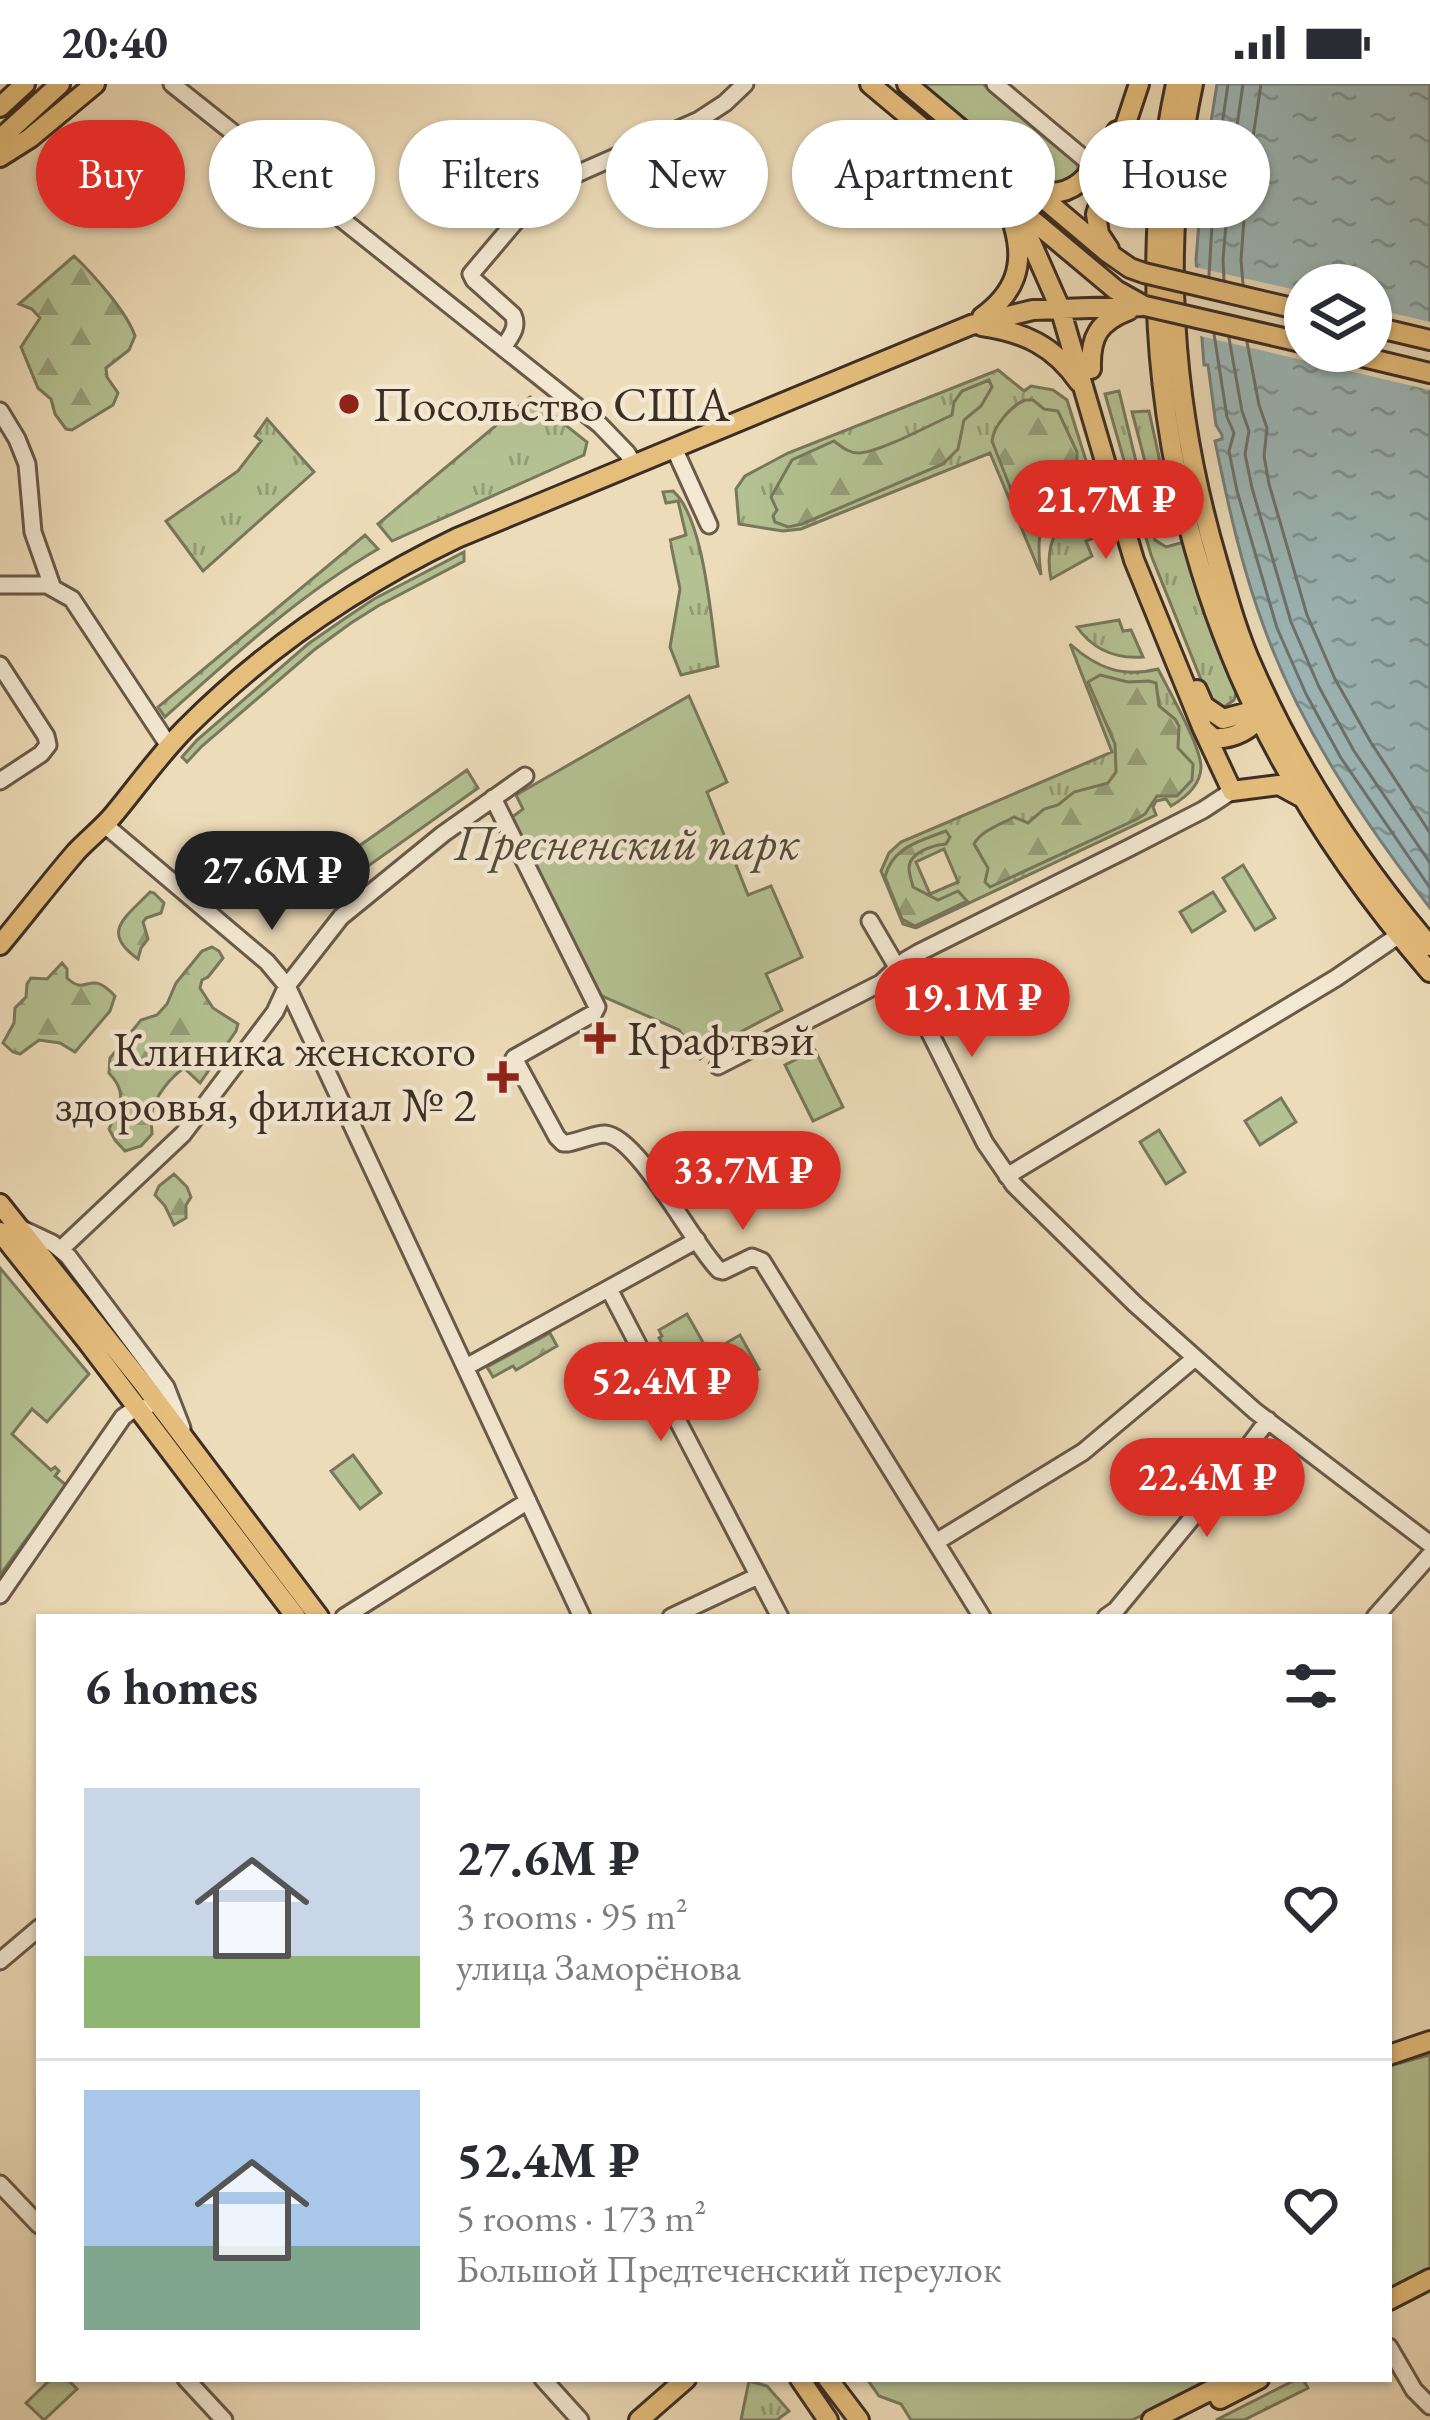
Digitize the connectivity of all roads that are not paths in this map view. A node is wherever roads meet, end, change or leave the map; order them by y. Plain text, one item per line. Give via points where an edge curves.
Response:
1 (25, 84) edge
2 (60, 84) edge
3 (95, 84) edge
4 (172, 84) edge
5 (745, 84) edge
6 (870, 84) edge
7 (907, 84) edge
8 (995, 84) edge
9 (1138, 84) edge
10 (1176, 84) edge
11 (1193, 84) edge
12 (0, 107) edge
13 (1126, 117) junction
14 (913, 120) edge
15 (950, 120) edge
16 (1124, 120) edge
17 (0, 139) edge
18 (1079, 154) edge
19 (0, 157) edge
20 (1055, 208) edge
21 (1014, 228) edge
22 (1025, 228) edge
23 (1042, 228) edge
24 (1120, 262) junction
25 (1145, 306) junction
26 (1284, 306) edge
27 (1062, 308) junction
28 (971, 325) junction
29 (1392, 331) edge
30 (1167, 338) junction
31 (1284, 338) edge
32 (1430, 340) edge
33 (503, 348) junction
34 (1392, 364) edge
35 (1091, 369) junction
36 (1430, 373) edge
37 (1089, 405) junction
38 (0, 412) edge
39 (674, 448) junction
40 (634, 464) junction
41 (709, 525) dead end
42 (0, 585) edge
43 (52, 586) junction
44 (0, 665) edge
45 (1238, 671) junction
46 (1262, 712) junction
47 (1206, 720) junction
48 (1238, 734) junction
49 (169, 746) junction
50 (525, 776) dead end
51 (0, 781) edge
52 (1232, 790) junction
53 (493, 798) junction
54 (1307, 801) junction
55 (105, 825) junction
56 (870, 921) dead end
57 (1406, 931) junction
58 (0, 945) edge
59 (1430, 946) edge
60 (897, 968) junction
61 (1430, 972) edge
62 (287, 986) junction
63 (718, 1066) dead end
64 (1006, 1176) junction
65 (0, 1204) edge
66 (9, 1229) edge
67 (697, 1240) junction
68 (61, 1250) junction
69 (609, 1289) junction
70 (1195, 1358) junction
71 (466, 1366) junction
72 (137, 1407) junction
73 (169, 1418) junction
74 (1268, 1420) junction
75 (188, 1442) junction
76 (528, 1501) junction
77 (937, 1542) junction
78 (1430, 1544) edge
79 (1430, 1555) edge
80 (758, 1576) junction
81 (0, 1595) edge
82 (294, 1614) edge
83 (317, 1614) edge
84 (349, 1614) edge
85 (581, 1614) edge
86 (677, 1614) edge
87 (778, 1614) edge
88 (980, 1614) edge
89 (1110, 1614) edge
90 (1378, 1614) edge
91 (36, 1931) edge
92 (0, 1961) edge
93 (1430, 2041) edge
94 (1392, 2054) edge
95 (0, 2184) edge
96 (36, 2222) edge
97 (1430, 2279) edge
98 (1430, 2293) edge
99 (1392, 2298) edge
100 (1392, 2312) edge
101 (1392, 2352) edge
102 (189, 2382) edge
103 (547, 2382) edge
104 (683, 2382) edge
105 (802, 2382) edge
106 (830, 2382) edge
107 (1227, 2382) edge
108 (1253, 2382) edge
109 (1430, 2406) edge
110 (224, 2420) edge
111 (580, 2420) edge
112 (639, 2420) edge
113 (828, 2420) edge
114 (859, 2420) edge
115 (1152, 2420) edge
116 (1179, 2420) edge

1 - 12 main road
2 - 17 main road
3 - 19 main road
4 - 33 street
5 - 33 street via 698,120 563,180 521,215 472,271 516,322
6 - 14 main road
7 - 15 main road
8 - 18 street
9 - 13 main road
10 - 30 main road via 1161,199
11 - 30 main road
13 - 16 main road
13 - 24 main road via 1096,214 1099,234
20 - 24 main road
21 - 28 main road via 1020,258 1010,288
22 - 27 main road
23 - 25 main road
24 - 26 main road, bridge
25 - 27 main road
25 - 31 main road, bridge
25 - 35 main road via 1097,333
27 - 28 main road
27 - 35 main road
27 - 37 main road
28 - 37 main road via 1036,342 1076,378
28 - 39 main road
29 - 32 main road
30 - 45 main road via 1176,467
30 - 46 main road via 1210,540
33 - 40 street
34 - 36 main road
35 - 47 main road via 1143,556
37 - 47 main road via 1134,560
38 - 43 street via 27,464 33,532
39 - 40 main road
39 - 41 street
40 - 49 main road via 457,538 346,597
42 - 43 street
43 - 49 street via 81,610
44 - 51 street via 48,741
45 - 46 main road
45 - 47 main road via 1235,705
46 - 47 main road
46 - 48 main road
46 - 54 main road
46 - 57 main road via 1293,748
47 - 48 main road via 1213,738
47 - 52 main road
48 - 52 main road via 1226,754
49 - 55 main road
50 - 53 street
52 - 54 main road via 1279,785
52 - 60 street
53 - 62 street via 362,897
53 - 67 street via 596,1002 594,1013 514,1058 560,1141 605,1134 619,1140
54 - 57 main road via 1359,884
55 - 58 main road
55 - 62 street
56 - 60 street
57 - 59 main road
57 - 61 main road
57 - 64 street
60 - 63 street
60 - 64 street
62 - 68 street via 183,1134
62 - 71 street
64 - 70 street
65 - 66 main road
66 - 68 street
66 - 72 main road
66 - 73 main road
67 - 69 street
67 - 77 street via 722,1271 752,1257 762,1261
68 - 75 street via 166,1387
69 - 71 street
69 - 80 street
70 - 74 street
70 - 77 street via 1083,1452
71 - 76 street
72 - 73 street
72 - 81 street
72 - 82 main road
73 - 75 main road
74 - 78 street
74 - 89 street
75 - 83 main road
76 - 84 street
76 - 85 street
77 - 88 street
79 - 90 street
80 - 86 street
80 - 87 street
91 - 92 street
93 - 94 main road
95 - 96 street
97 - 99 main road
98 - 100 main road
101 - 109 street
102 - 110 street
103 - 111 street
104 - 112 main road
105 - 113 main road
106 - 114 main road
107 - 115 main road
108 - 116 main road

